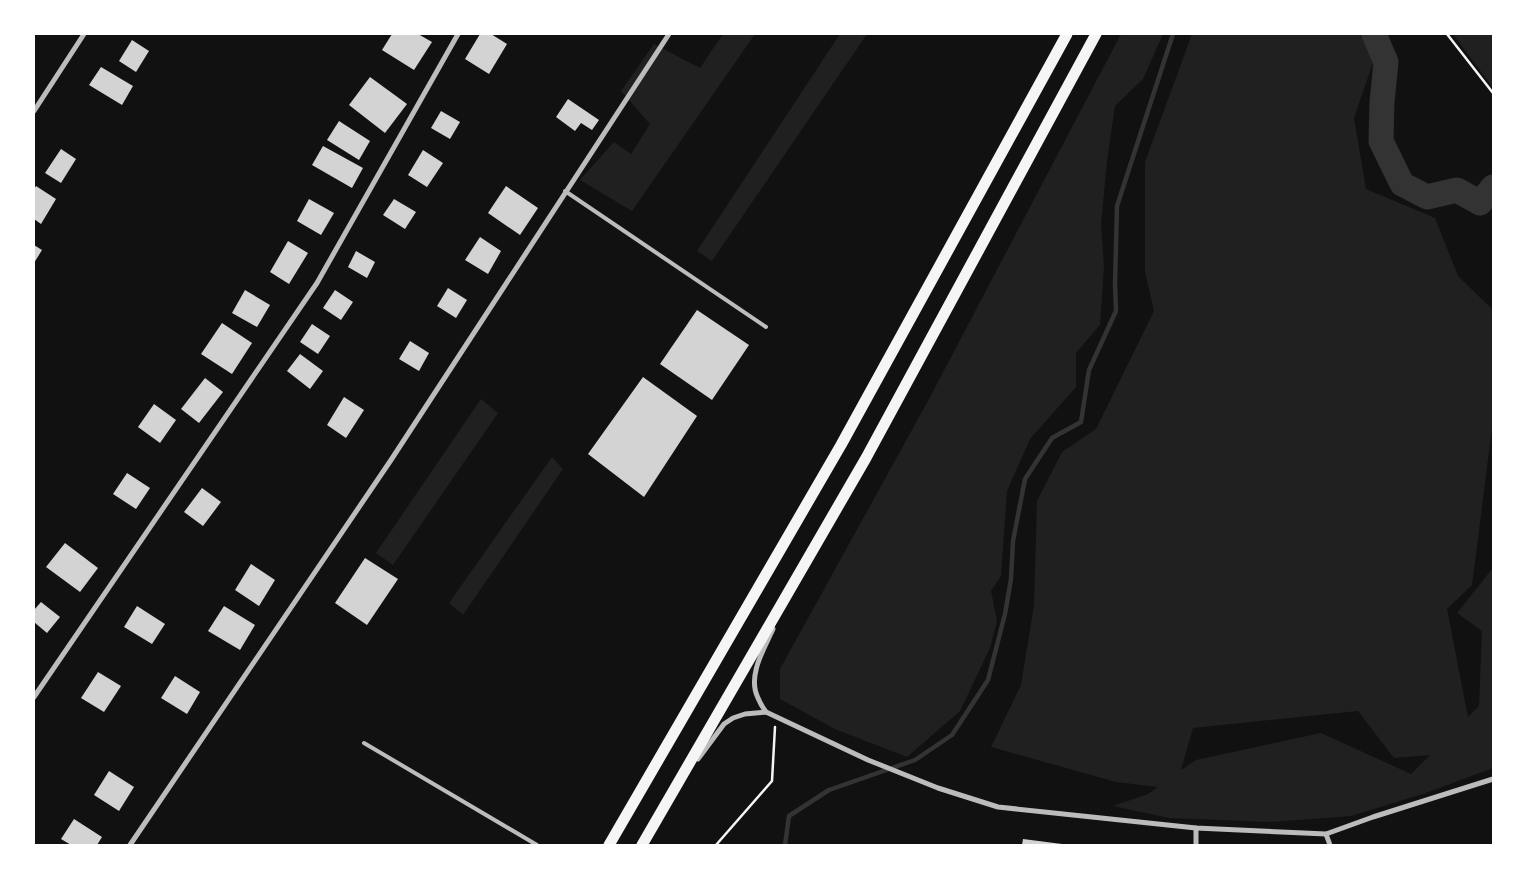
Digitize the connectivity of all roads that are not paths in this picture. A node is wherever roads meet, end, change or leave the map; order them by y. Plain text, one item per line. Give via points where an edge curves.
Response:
1 (84, 34) edge
2 (458, 34) edge
3 (669, 34) edge
4 (1067, 34) edge
5 (1096, 34) edge
6 (34, 111) edge
7 (565, 192) junction
8 (766, 327) dead end
9 (785, 598) junction
10 (34, 697) edge
11 (766, 712) junction
12 (364, 743) dead end
13 (1493, 779) edge
14 (670, 795) junction
15 (1196, 828) junction
16 (1326, 834) junction
17 (130, 845) edge
18 (537, 845) edge
19 (609, 845) edge
20 (642, 845) edge
21 (1196, 845) edge
22 (1330, 845) edge

1 - 6 street
2 - 10 street via 317,283
3 - 7 street
4 - 19 main road via 841,445
5 - 9 main road via 866,458
7 - 8 lane
7 - 17 street via 391,460
9 - 11 street via 755,674 757,697
9 - 14 main road
11 - 14 street via 745,714 724,724
11 - 15 street via 868,760 938,788 998,807
12 - 18 lane
13 - 16 street
14 - 20 main road
15 - 16 street
15 - 21 street
16 - 22 street

